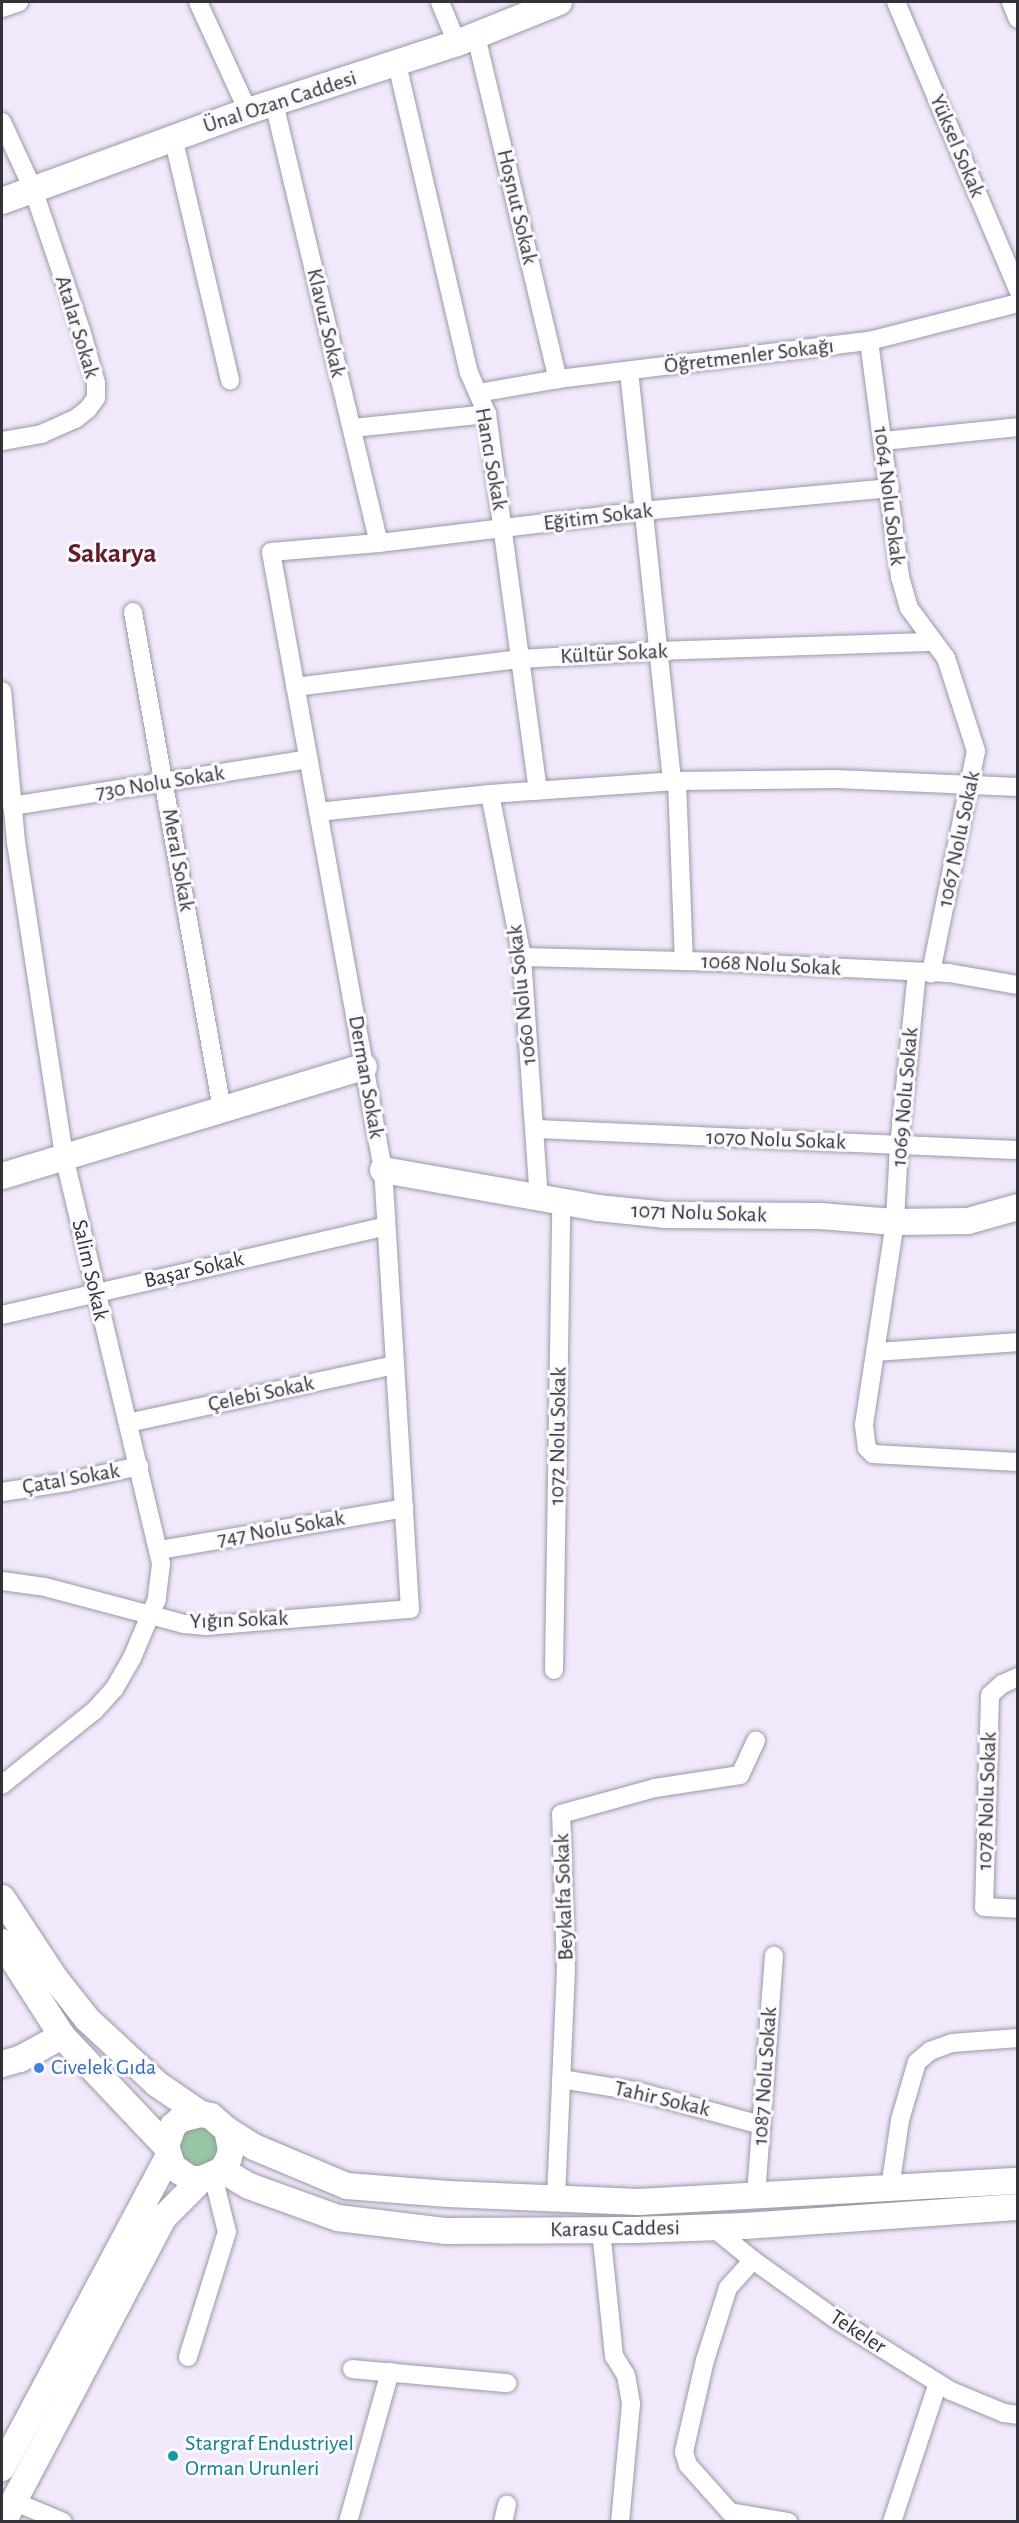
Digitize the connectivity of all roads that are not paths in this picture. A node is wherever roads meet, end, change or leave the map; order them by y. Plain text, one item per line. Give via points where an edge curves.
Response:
1 (19, 2) edge
2 (198, 2) edge
3 (440, 2) edge
4 (559, 2) edge
5 (896, 2) edge
6 (1011, 2) edge
7 (2, 8) edge
8 (1017, 19) edge
9 (467, 39) junction
10 (397, 64) junction
11 (274, 103) junction
12 (248, 111) junction
13 (2, 122) edge
14 (173, 137) junction
15 (33, 189) junction
16 (2, 201) edge
17 (1017, 290) edge
18 (1017, 303) edge
19 (869, 341) junction
20 (629, 371) junction
21 (558, 379) junction
22 (230, 380) dead end
23 (478, 393) junction
24 (487, 414) junction
25 (1017, 427) edge
26 (352, 428) junction
27 (2, 441) edge
28 (883, 441) junction
29 (890, 488) junction
30 (643, 510) junction
31 (503, 529) junction
32 (379, 543) junction
33 (271, 552) joint
34 (133, 612) dead end
35 (934, 642) junction
36 (658, 651) junction
37 (520, 659) junction
38 (296, 687) junction
39 (2, 691) edge
40 (4, 743) edge
41 (308, 759) junction
42 (675, 781) junction
43 (164, 782) junction
44 (969, 785) junction
45 (1017, 787) edge
46 (538, 790) junction
47 (490, 794) junction
48 (12, 806) junction
49 (318, 812) junction
50 (9, 843) edge
51 (522, 957) junction
52 (684, 961) junction
53 (924, 972) junction
54 (1017, 986) edge
55 (364, 1067) junction
56 (222, 1109) junction
57 (534, 1129) junction
58 (899, 1145) junction
59 (1017, 1150) edge
60 (64, 1156) junction
61 (383, 1170) junction
62 (2, 1176) edge
63 (550, 1200) junction
64 (1017, 1207) edge
65 (895, 1222) junction
66 (386, 1226) junction
67 (94, 1293) junction
68 (2, 1315) edge
69 (1017, 1342) edge
70 (876, 1352) junction
71 (395, 1365) junction
72 (128, 1423) junction
73 (1017, 1462) edge
74 (139, 1466) junction
75 (2, 1492) edge
76 (404, 1508) junction
77 (159, 1550) junction
78 (2, 1581) edge
79 (410, 1609) joint
80 (151, 1614) junction
81 (554, 1670) dead end
82 (1017, 1677) edge
83 (756, 1742) dead end
84 (2, 1785) edge
85 (2, 1898) edge
86 (1017, 1909) edge
87 (2, 1942) edge
88 (774, 1956) dead end
89 (62, 2036) junction
90 (1017, 2038) edge
91 (2, 2064) edge
92 (561, 2079) junction
93 (201, 2114) junction
94 (761, 2125) junction
95 (226, 2130) junction
96 (167, 2151) junction
97 (213, 2175) junction
98 (1017, 2181) edge
99 (890, 2188) junction
100 (756, 2195) junction
101 (556, 2198) junction
102 (1017, 2207) edge
103 (711, 2226) junction
104 (601, 2230) junction
105 (753, 2260) junction
106 (188, 2357) dead end
107 (352, 2369) dead end
108 (390, 2372) junction
109 (507, 2383) dead end
110 (938, 2383) junction
111 (1017, 2415) edge
112 (2, 2468) edge
113 (8, 2511) edge
114 (729, 2517) edge
115 (63, 2522) edge
116 (348, 2522) edge
117 (620, 2522) edge
118 (788, 2522) edge
119 (892, 2522) edge

1 - 7 street
2 - 12 street
3 - 9 street, Hoşnut Sokak
4 - 9 main road, Ünal Ozan Caddesi
5 - 17 street, Yüksel Sokak
6 - 8 street
9 - 10 main road, Ünal Ozan Caddesi
9 - 21 street, Hoşnut Sokak
10 - 11 main road, Ünal Ozan Caddesi
10 - 23 street, Hancı Sokak via 469,373
11 - 12 main road, Ünal Ozan Caddesi
11 - 26 street, Klavuz Sokak
12 - 14 main road, Ünal Ozan Caddesi
13 - 15 street
14 - 15 main road, Ünal Ozan Caddesi
14 - 22 street
15 - 16 main road, Ünal Ozan Caddesi
15 - 27 street, Atalar Sokak via 81,330 96,383 96,398 75,419 42,434
18 - 19 street, Öğretmenler Sokağı
19 - 20 street, Öğretmenler Sokağı
19 - 28 street, 1064 Nolu Sokak
20 - 21 street, Öğretmenler Sokağı
20 - 30 street
21 - 23 street, Öğretmenler Sokağı
23 - 24 street, Hancı Sokak
24 - 26 street
24 - 31 street, Hancı Sokak
25 - 28 street
26 - 32 street, Klavuz Sokak
28 - 29 street, 1064 Nolu Sokak
29 - 30 street, Eğitim Sokak
29 - 35 street, 1064 Nolu Sokak via 900,577 909,608
30 - 31 street, Eğitim Sokak
30 - 36 street
31 - 32 street, Eğitim Sokak
31 - 37 street, Hancı Sokak
32 - 33 street, Eğitim Sokak
33 - 38 street, Derman Sokak
34 - 43 street, Meral Sokak
35 - 36 street, Kültür Sokak
35 - 44 street, 1067 Nolu Sokak via 946,658 976,751
36 - 37 street, Kültür Sokak
36 - 42 street
37 - 38 street, Kültür Sokak
37 - 46 street, Hancı Sokak
38 - 41 street, Derman Sokak
39 - 40 street, Salim Sokak
40 - 48 street, Salim Sokak
41 - 43 street, 730 Nolu Sokak
41 - 49 street, Derman Sokak
42 - 44 street via 836,779
42 - 46 street
42 - 52 street
43 - 48 street, 730 Nolu Sokak
43 - 56 street, Meral Sokak
44 - 45 street
44 - 53 street, 1067 Nolu Sokak
46 - 47 street
47 - 49 street
47 - 51 street, 1060 Nolu Sokak
48 - 50 street, Salim Sokak
49 - 55 street, Derman Sokak
50 - 60 street, Salim Sokak
51 - 52 street, 1068 Nolu Sokak
51 - 57 street, 1060 Nolu Sokak
52 - 53 street, 1068 Nolu Sokak
53 - 54 street, 1068 Nolu Sokak
53 - 58 street, 1069 Nolu Sokak
55 - 56 main road
55 - 61 street, Derman Sokak
56 - 60 main road
57 - 58 street, 1070 Nolu Sokak
57 - 63 street, 1060 Nolu Sokak
58 - 59 street, 1070 Nolu Sokak
58 - 65 street, 1069 Nolu Sokak
60 - 62 main road
60 - 67 street, Salim Sokak
61 - 63 main road, 1071 Nolu Sokak
61 - 66 street, Derman Sokak
63 - 65 main road, 1071 Nolu Sokak via 667,1215 820,1216
63 - 81 street, 1072 Nolu Sokak
64 - 65 main road, 1071 Nolu Sokak via 968,1221
65 - 70 street, 1069 Nolu Sokak
66 - 67 street, Başar Sokak
66 - 71 street, Derman Sokak
67 - 68 street, Başar Sokak
67 - 72 street, Salim Sokak
69 - 70 street
70 - 73 street, 1069 Nolu Sokak via 864,1425 867,1448 873,1454
71 - 72 street, Çelebi Sokak
71 - 76 street, Derman Sokak
72 - 74 street, Salim Sokak
74 - 75 street, Çatal Sokak
74 - 77 street, Salim Sokak
76 - 77 street, 747 Nolu Sokak
76 - 79 street, Derman Sokak
77 - 80 street, Salim Sokak via 160,1585
78 - 80 street, Yığın Sokak via 45,1587
79 - 80 street, Yığın Sokak via 206,1626
80 - 84 street, Salim Sokak via 114,1689 94,1711
82 - 86 street, 1078 Nolu Sokak via 990,1695 984,1907
83 - 92 street, Beykalfa Sokak via 740,1775 655,1788 561,1814 566,1969
85 - 93 main road via 87,2019 157,2084
87 - 89 main road
88 - 94 street, 1087 Nolu Sokak
89 - 91 main road via 20,2059
89 - 96 main road
90 - 99 street via 951,2043 930,2051 917,2062 900,2120
92 - 94 street, Tahir Sokak via 636,2091
92 - 101 street, Beykalfa Sokak
93 - 95 main road via 220,2122
93 - 96 main road via 173,2126
94 - 100 street, 1087 Nolu Sokak
95 - 97 main road via 231,2150
95 - 101 main road, Karasu Caddesi via 254,2147 347,2186
96 - 97 main road via 181,2174
96 - 112 main road
97 - 104 main road, Karasu Caddesi via 338,2218 446,2231
97 - 106 street via 227,2232
97 - 113 main road via 164,2217
98 - 99 main road, Karasu Caddesi
99 - 100 main road, Karasu Caddesi
100 - 101 main road, Karasu Caddesi via 639,2202
102 - 103 main road, Karasu Caddesi
103 - 104 main road, Karasu Caddesi
103 - 105 street, Tekeler
104 - 117 street via 614,2356 626,2375 631,2404
105 - 110 street, Tekeler via 834,2318
105 - 114 street via 729,2288 705,2360 684,2452 688,2465
107 - 108 street
108 - 109 street
108 - 116 street
110 - 111 street, Tekeler via 1004,2413
110 - 119 street
113 - 115 street
114 - 118 street

